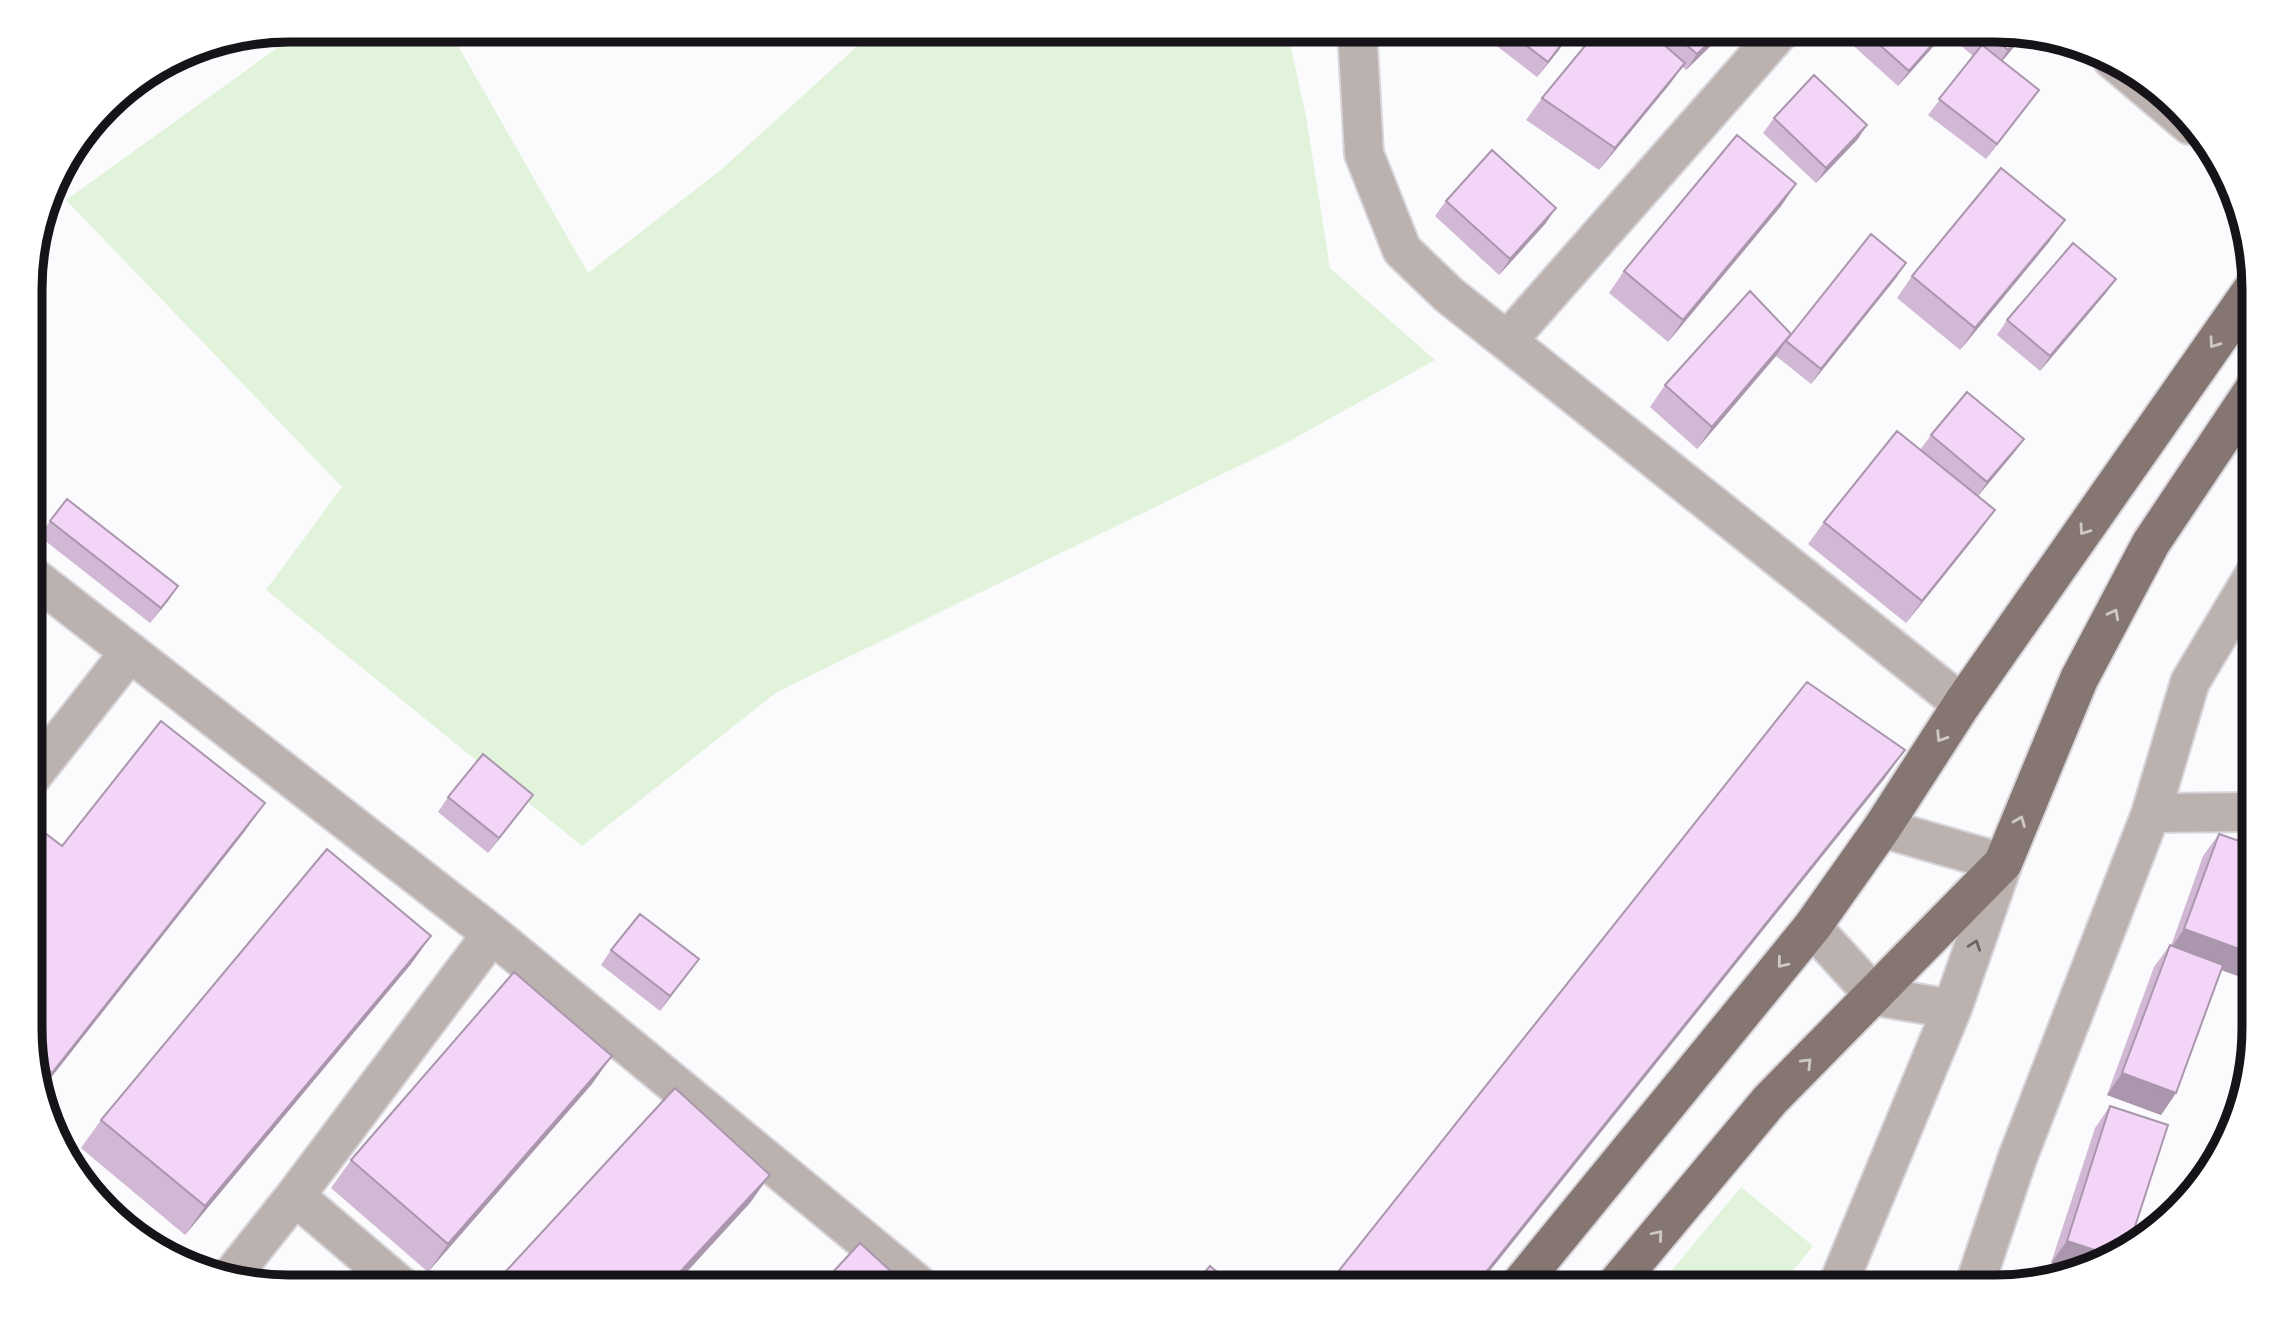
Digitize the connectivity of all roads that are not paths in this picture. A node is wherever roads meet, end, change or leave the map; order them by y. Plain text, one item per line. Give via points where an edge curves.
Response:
1 (1358, 42) edge
2 (1770, 42) edge
3 (2241, 306) edge
4 (1507, 341) junction
5 (2241, 408) edge
6 (42, 584) edge
7 (2241, 596) edge
8 (130, 652) junction
9 (1962, 704) junction
10 (42, 763) edge
11 (2151, 813) junction
12 (2242, 813) edge
13 (1882, 828) junction
14 (2003, 863) junction
15 (1812, 927) junction
16 (492, 934) junction
17 (1875, 996) junction
18 (1952, 1009) junction
19 (295, 1196) junction
20 (237, 1269) edge
21 (1528, 1274) edge
22 (1625, 1274) edge
23 (1842, 1274) edge
24 (1978, 1274) edge
25 (388, 1275) edge
26 (906, 1275) edge

1 - 4 street via 1364,153 1402,250
2 - 4 street
3 -> 9 main road
4 - 9 street
14 -> 5 main road via 2085,668 2151,543
6 - 8 street
7 - 11 street via 2189,682
8 - 10 street
8 - 16 street
9 -> 13 main road
11 - 12 street
11 - 24 street via 2017,1159
13 - 14 street
13 - 15 main road
14 - 17 main road
18 -> 14 street
15 - 17 street
15 -> 21 main road
16 - 19 street
16 - 26 street
17 - 18 street
22 -> 17 main road via 1770,1100
18 - 23 street
19 - 20 street
19 - 25 street

